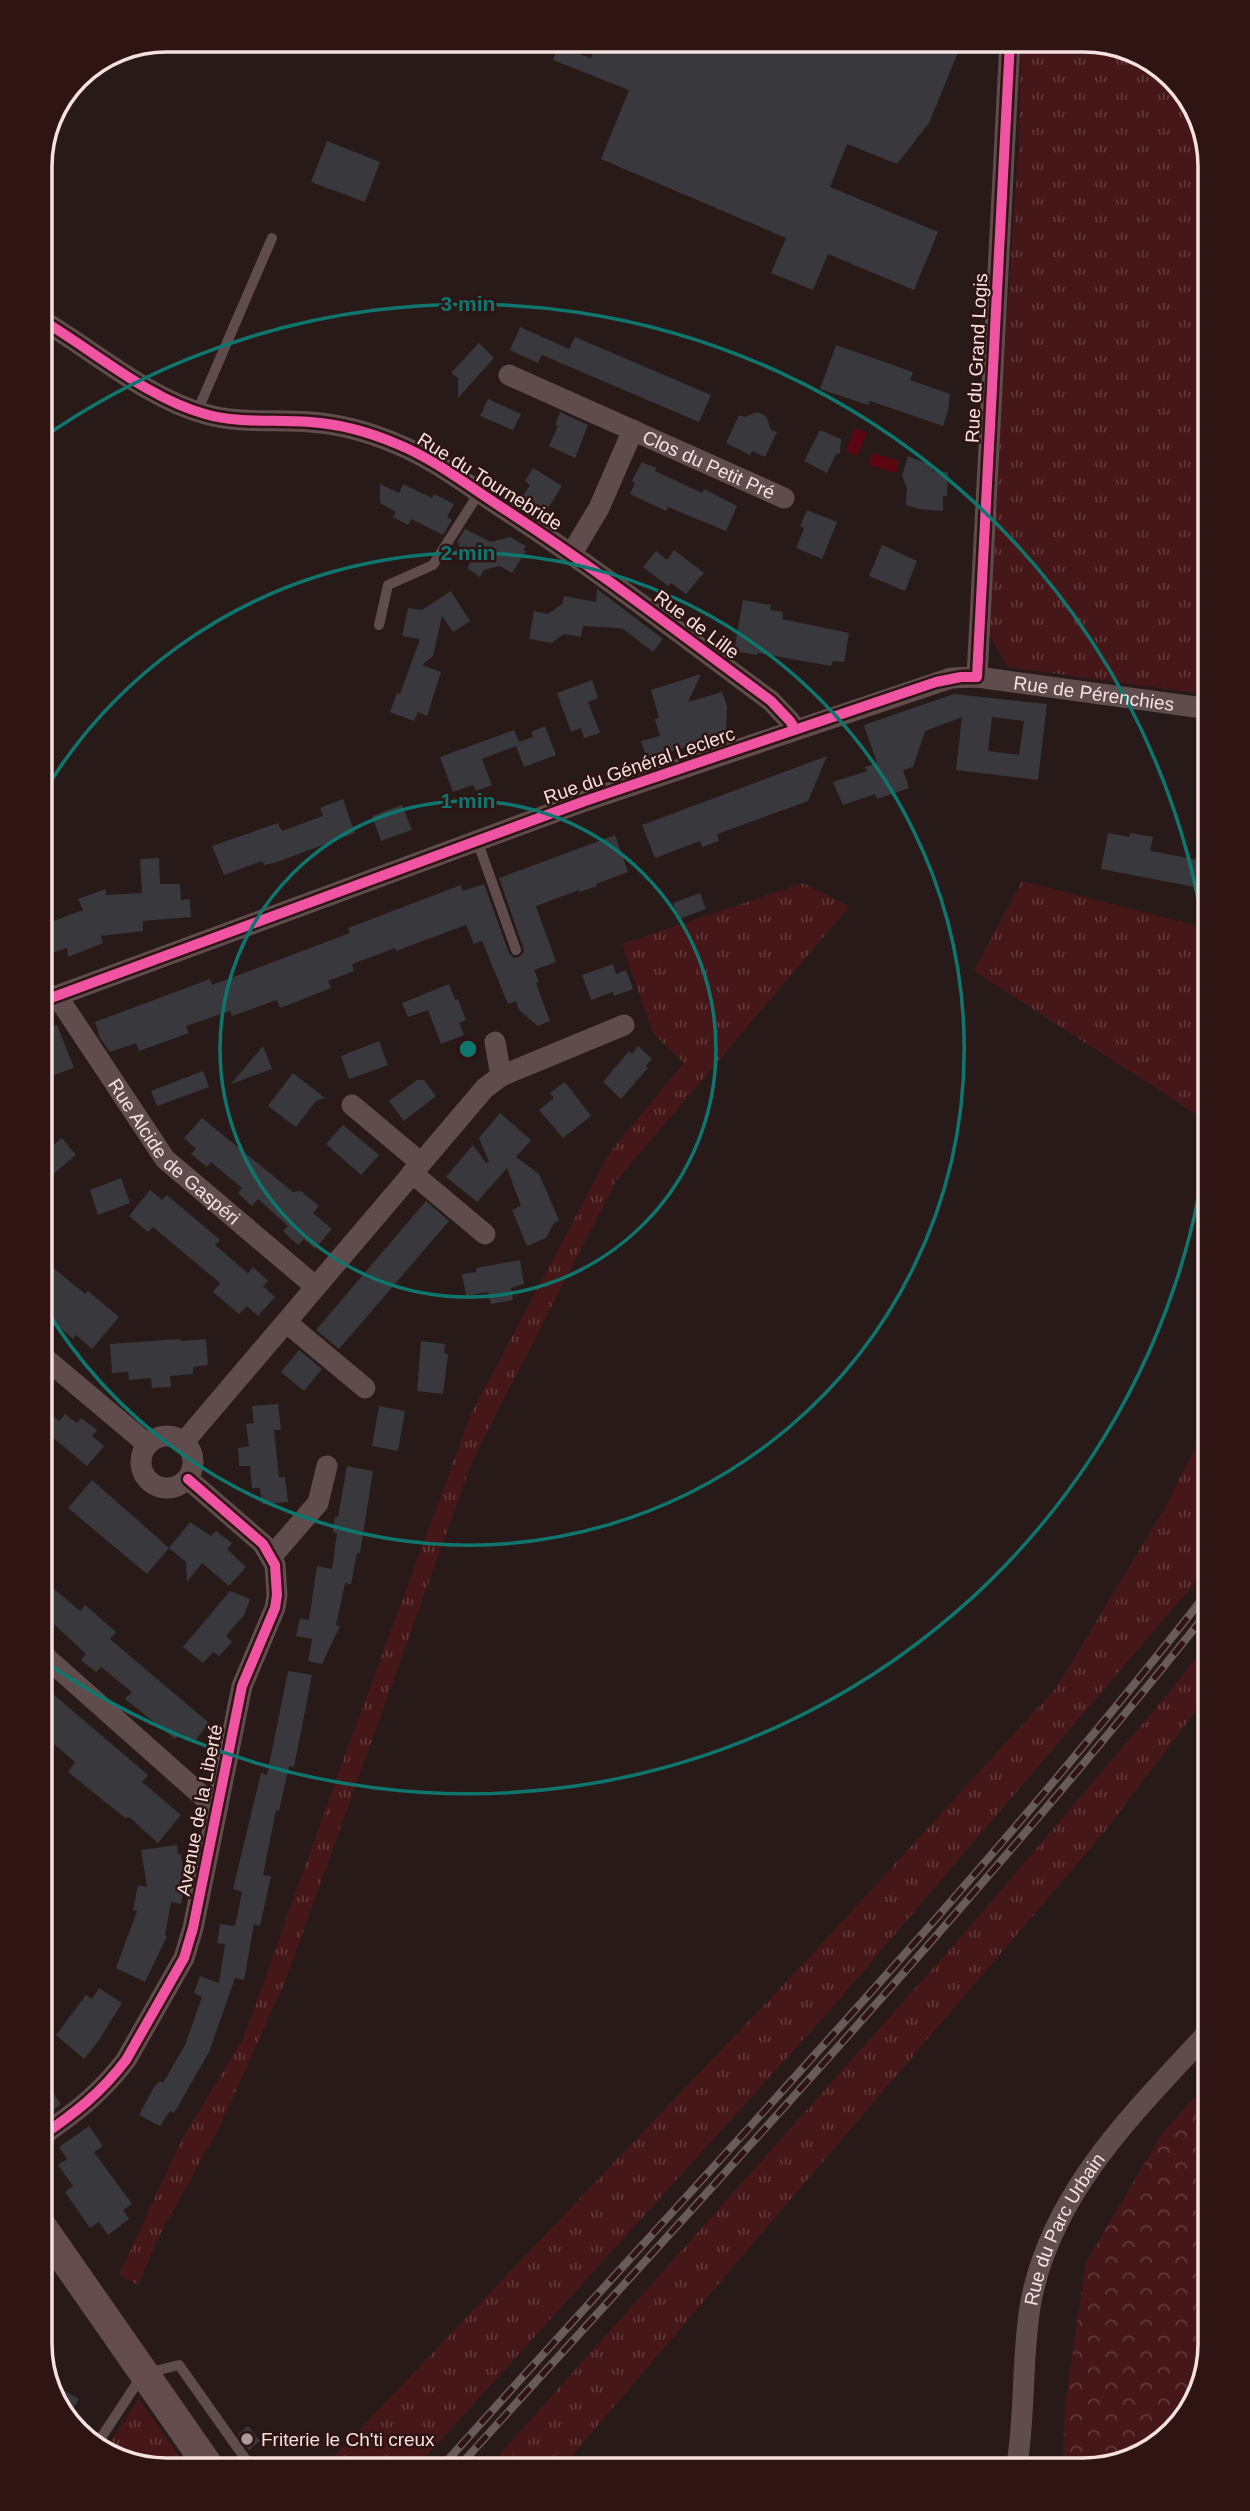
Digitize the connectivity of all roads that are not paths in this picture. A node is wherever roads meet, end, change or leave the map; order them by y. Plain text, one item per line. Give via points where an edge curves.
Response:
1 (1009, 53) edge
2 (272, 237) dead end
3 (53, 328) edge
4 (509, 374) dead end
5 (197, 412) junction
6 (633, 430) junction
7 (479, 493) junction
8 (784, 498) dead end
9 (572, 553) junction
10 (379, 625) dead end
11 (977, 677) junction
12 (1198, 707) edge
13 (795, 729) junction
14 (477, 840) junction
15 (516, 950) dead end
16 (53, 998) edge
17 (53, 1004) edge
18 (624, 1025) dead end
19 (495, 1042) dead end
20 (501, 1076) junction
21 (352, 1105) dead end
22 (416, 1168) junction
23 (485, 1234) dead end
24 (316, 1287) junction
25 (286, 1322) junction
26 (52, 1364) edge
27 (365, 1388) dead end
28 (184, 1442) junction
29 (147, 1444) junction
30 (327, 1466) dead end
31 (188, 1479) junction
32 (271, 1557) junction
33 (52, 1664) edge
34 (217, 1809) junction
35 (1198, 2044) edge
36 (52, 2128) edge
37 (52, 2241) edge
38 (143, 2374) junction
39 (101, 2437) edge
40 (203, 2458) edge
41 (245, 2458) edge
42 (1017, 2458) edge

1 - 11 street, Rue du Grand Logis
2 - 5 lane
3 - 5 street, Rue du Tournebride
4 - 6 street, Clos du Petit Pré
5 - 7 street, Rue du Tournebride via 363,431 399,444
6 - 8 street, Clos du Petit Pré
6 - 9 street, Clos du Petit Pré
7 - 9 street, Rue du Tournebride
7 - 10 lane via 433,565 388,585
9 - 13 street, Rue de Lille via 771,701
11 - 12 street, Rue de Pérenchies
11 - 13 street, Rue du Général Leclerc via 936,682
13 - 14 street, Rue du Général Leclerc
14 - 15 lane
14 - 16 street, Rue du Général Leclerc
17 - 24 street, Rue Alcide de Gaspéri via 164,1159
18 - 20 street
19 - 20 street
20 - 22 street via 485,1088
21 - 22 street
22 - 23 street
22 - 24 street
24 - 25 street
25 - 27 street
25 - 28 street
26 - 29 street
28 - 29 street via 165,1436
28 - 31 street via 194,1464
29 - 31 street via 141,1466 147,1480 160,1488 175,1488
30 - 32 street via 318,1503
31 - 32 street via 253,1534
32 - 34 street, Avenue de la Liberté via 277,1573 275,1608 242,1686
33 - 34 street
34 - 36 street, Avenue de la Liberté via 184,1958 115,2075
35 - 42 street, Rue du Parc Urbain via 1109,2141 1062,2214 1031,2301
37 - 38 main road
38 - 39 lane
38 - 40 main road
38 - 41 lane via 179,2365

